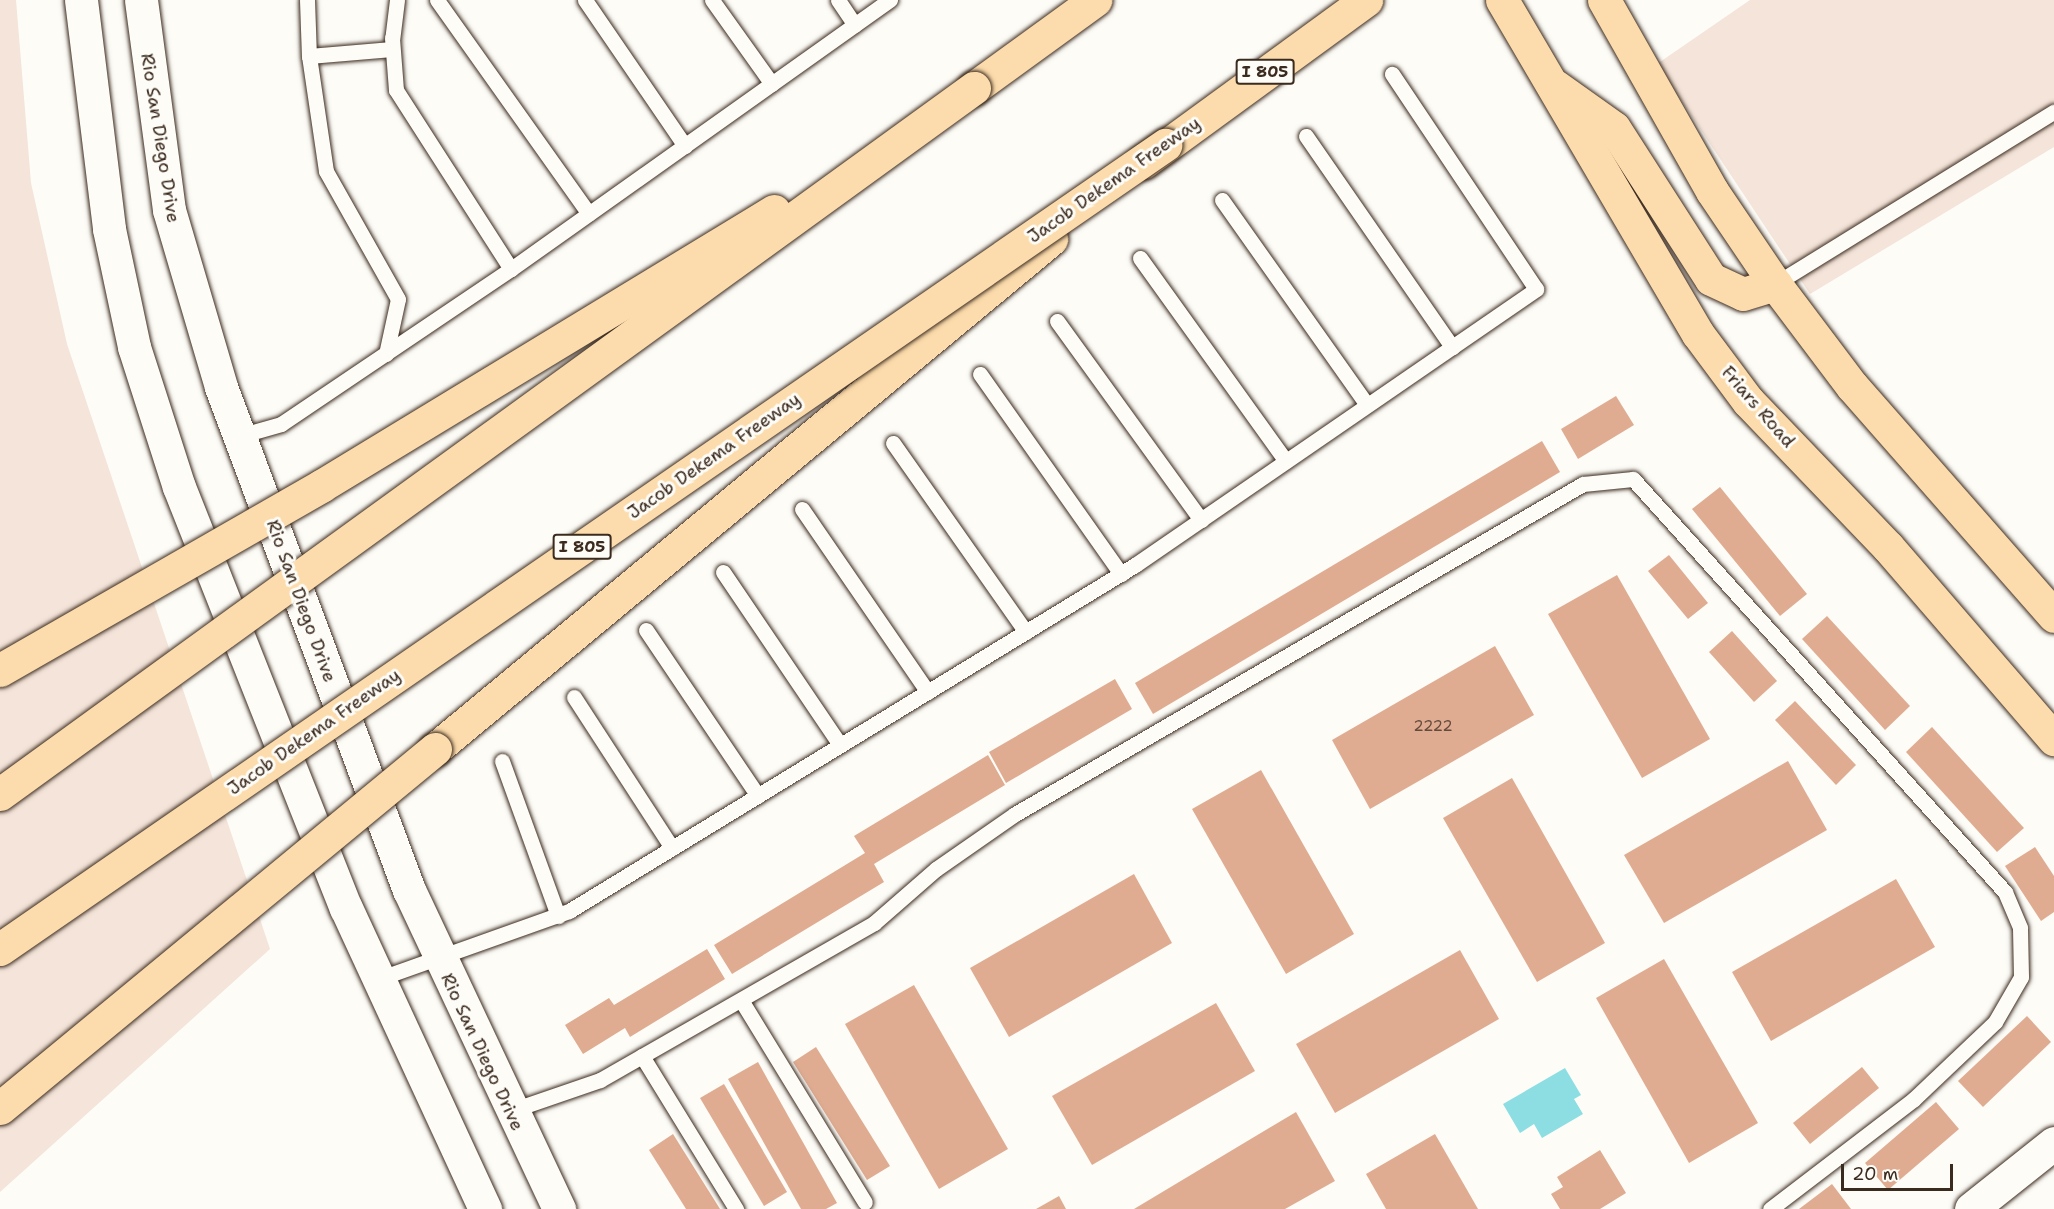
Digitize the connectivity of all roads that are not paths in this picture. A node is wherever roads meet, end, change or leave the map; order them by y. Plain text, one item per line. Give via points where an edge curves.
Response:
1 (81, 0) edge
2 (141, 0) edge
3 (307, 0) edge
4 (397, 0) edge
5 (437, 0) edge
6 (585, 0) edge
7 (712, 0) edge
8 (838, 0) edge
9 (890, 0) edge
10 (1095, 0) edge
11 (1366, 0) edge
12 (1502, 0) edge
13 (1604, 0) edge
14 (855, 25) junction
15 (392, 49) junction
16 (309, 56) junction
17 (1392, 74) dead end
18 (1544, 78) junction
19 (772, 84) junction
20 (974, 88) junction
21 (2054, 112) edge
22 (1306, 136) dead end
23 (1165, 145) junction
24 (685, 146) junction
25 (1222, 200) dead end
26 (589, 214) junction
27 (1140, 258) dead end
28 (511, 269) junction
29 (1775, 284) junction
30 (1057, 321) dead end
31 (1452, 347) junction
32 (386, 354) junction
33 (980, 374) dead end
34 (1367, 405) junction
35 (239, 436) junction
36 (893, 443) dead end
37 (1286, 461) junction
38 (802, 509) dead end
39 (1201, 520) junction
40 (723, 572) dead end
41 (1121, 574) junction
42 (2054, 616) edge
43 (646, 630) dead end
44 (1026, 633) junction
45 (0, 670) edge
46 (928, 692) junction
47 (574, 697) dead end
48 (2054, 739) edge
49 (840, 745) junction
50 (501, 761) dead end
51 (0, 794) edge
52 (758, 796) junction
53 (672, 848) junction
54 (558, 916) junction
55 (0, 949) edge
56 (438, 956) junction
57 (378, 979) junction
58 (741, 1000) junction
59 (642, 1056) junction
60 (0, 1108) edge
61 (510, 1111) junction
62 (2054, 1143) edge
63 (866, 1202) dead end
64 (485, 1209) edge
65 (560, 1209) edge
66 (736, 1209) edge
67 (1770, 1209) edge
68 (1971, 1209) edge

1 - 57 main road via 109,229 134,347 179,487
2 - 35 main road, Rio San Diego Drive via 169,210
3 - 16 lane
4 - 15 lane
5 - 26 lane
6 - 24 lane
7 - 19 lane
8 - 14 lane
9 - 14 lane
10 - 20 highway
11 - 23 highway, Jacob Dekema Freeway / I 805
12 - 18 highway, Friars Road
13 - 29 highway via 1712,190
14 - 19 lane
15 - 16 lane
15 - 28 lane via 396,90 406,109
16 - 32 lane via 326,171 398,299
17 - 31 lane via 1536,289
18 - 29 highway via 1614,128 1711,279 1743,294
18 - 48 highway, Friars Road via 1698,334 1748,401 1887,547
19 - 24 lane
20 - 45 highway, bridge via 321,486
20 - 51 highway, bridge
21 - 29 lane
22 - 31 lane
23 - 55 highway, Jacob Dekema Freeway / I 805, bridge
23 - 60 highway, bridge
24 - 26 lane
25 - 34 lane
26 - 28 lane
27 - 37 lane
28 - 32 lane
29 - 42 highway via 1852,386
30 - 39 lane
31 - 34 lane
32 - 35 lane via 281,424
33 - 41 lane
34 - 37 lane
35 - 56 main road, Rio San Diego Drive
36 - 44 lane
37 - 39 lane
38 - 46 lane
39 - 41 lane
40 - 49 lane
41 - 44 lane
43 - 52 lane
44 - 46 lane
46 - 49 lane
47 - 53 lane
49 - 52 lane
50 - 54 lane
52 - 53 lane
53 - 54 lane
54 - 56 lane
56 - 57 lane
56 - 61 main road, Rio San Diego Drive
57 - 64 main road
58 - 59 lane
58 - 63 lane
58 - 67 lane via 874,923 936,869 1015,814 1583,484 1633,478 2005,892 2020,928 2021,977 1995,1022 1914,1099
59 - 61 lane via 600,1080
59 - 66 lane
61 - 65 main road, Rio San Diego Drive
62 - 68 main road

